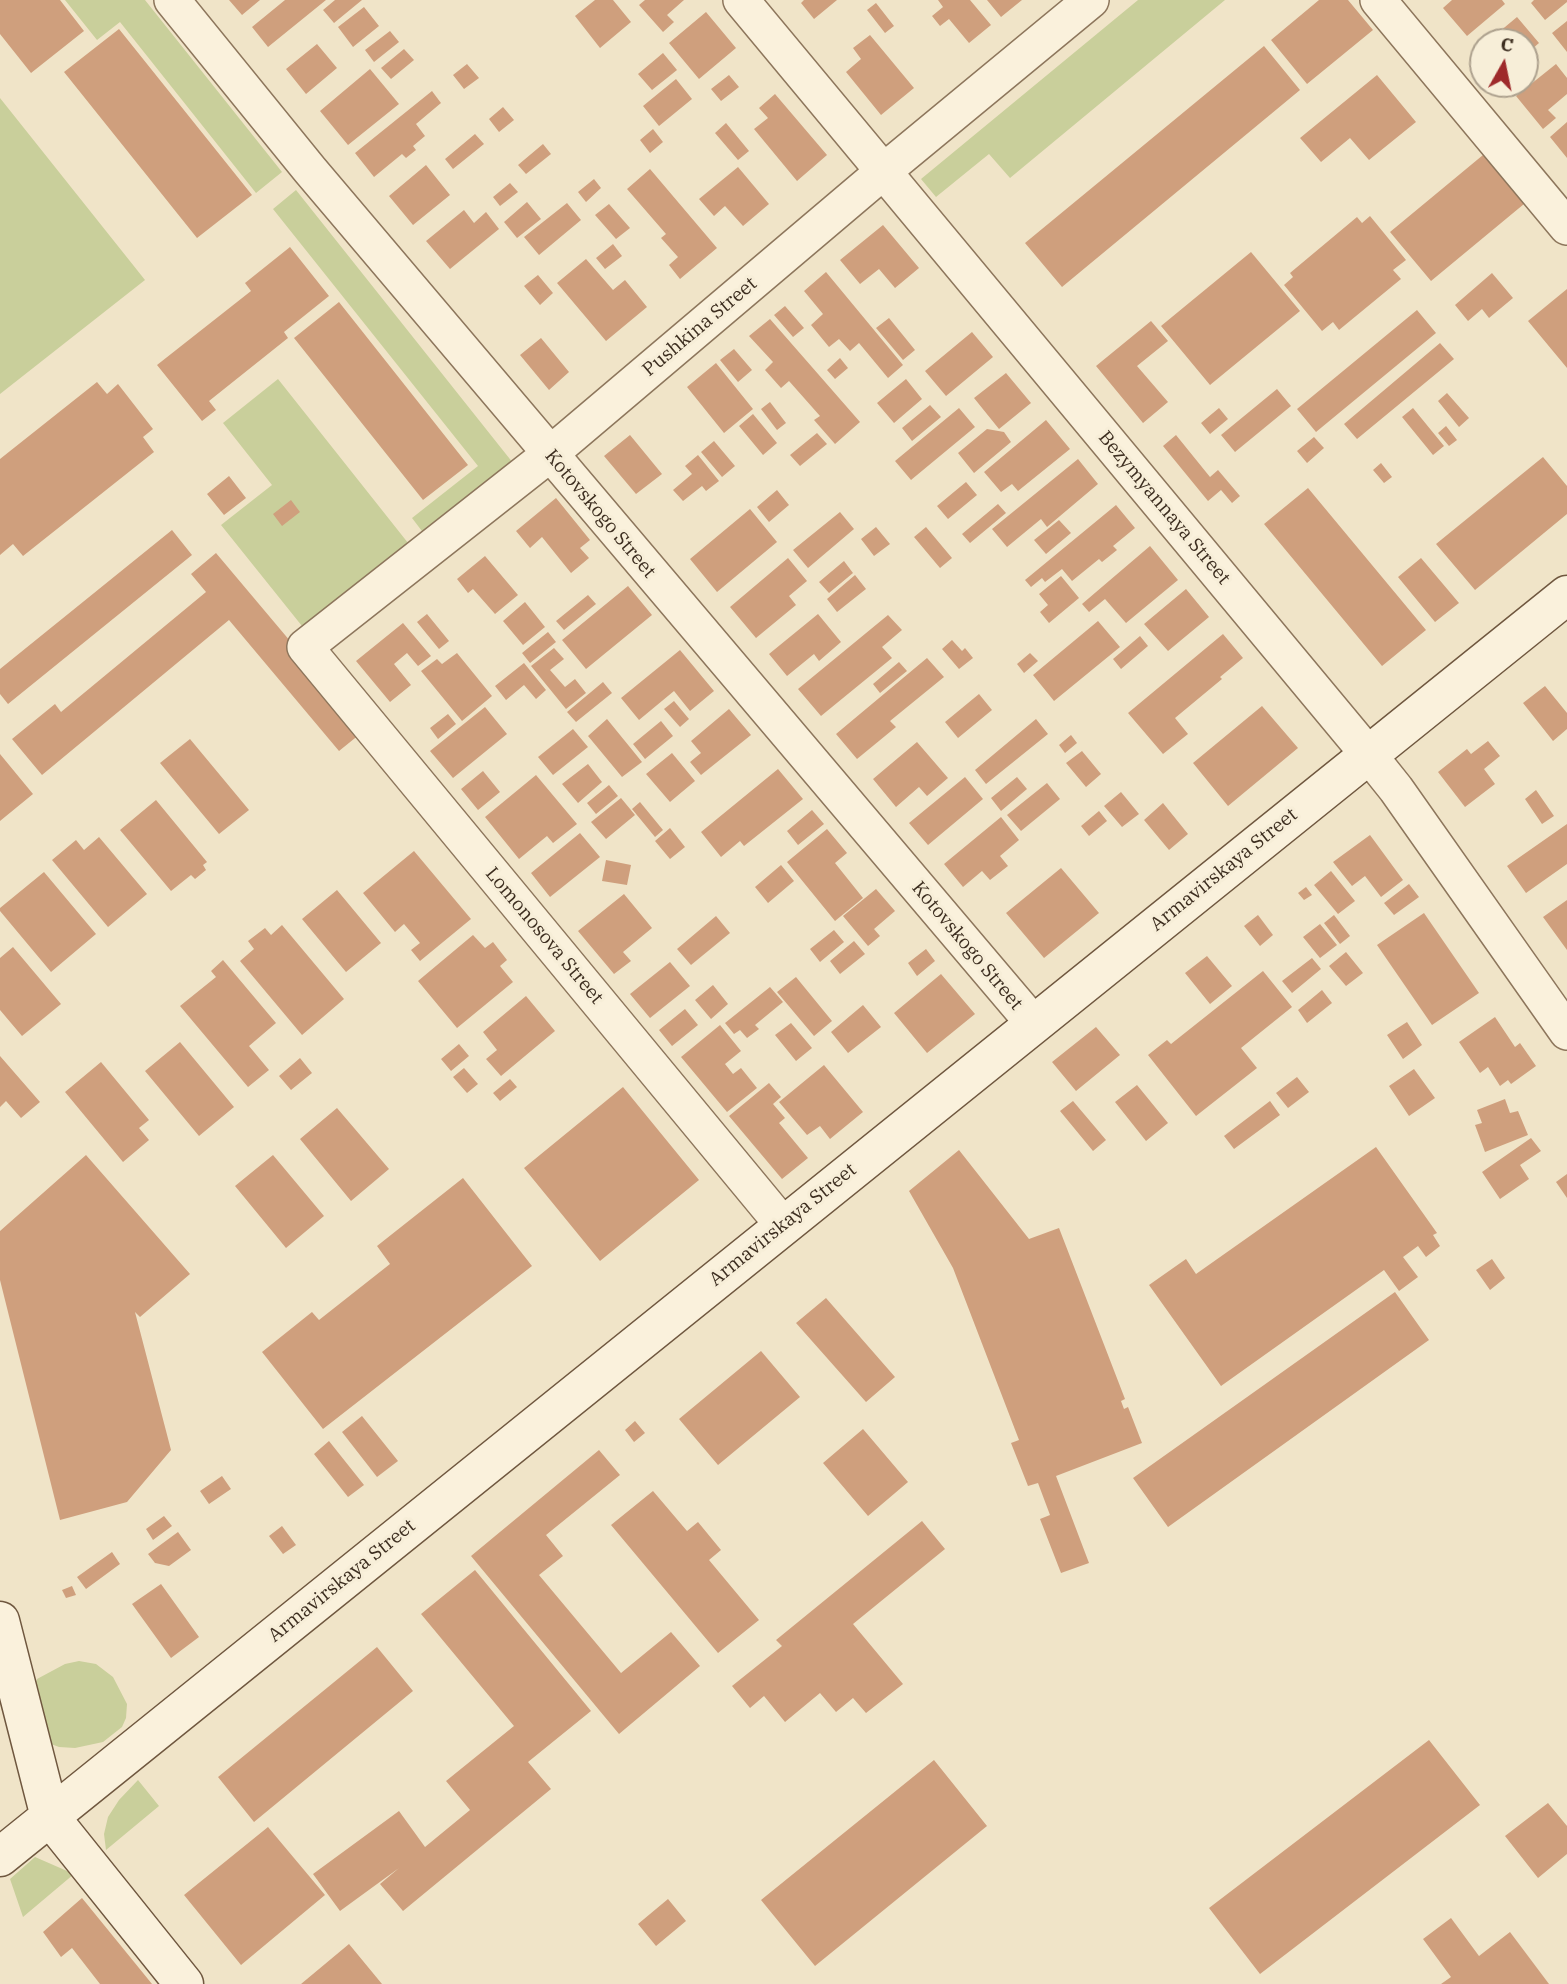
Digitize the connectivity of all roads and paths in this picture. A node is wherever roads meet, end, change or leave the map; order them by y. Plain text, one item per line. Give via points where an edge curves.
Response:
1 (172, 0) edge
2 (741, 0) edge
3 (1091, 0) edge
4 (1378, 0) edge
5 (884, 171) junction
6 (1567, 227) edge
7 (550, 454) junction
8 (1567, 595) edge
9 (306, 647) joint
10 (1368, 754) junction
11 (1034, 1024) junction
12 (1567, 1032) edge
13 (783, 1225) junction
14 (0, 1621) edge
15 (50, 1817) junction
16 (0, 1857) edge
17 (184, 1984) edge

1 - 7 street, Kotovskogo Street
2 - 5 street, Bezymyannaya Street
3 - 5 street, Pushkina Street
4 - 6 street
5 - 7 street, Pushkina Street
5 - 10 street, Bezymyannaya Street
7 - 9 street, Pushkina Street
7 - 11 street, Kotovskogo Street
8 - 10 street, Armavirskaya Street
9 - 13 street, Lomonosova Street
10 - 11 street, Armavirskaya Street
10 - 12 street, Bezymyannaya Street
11 - 13 street, Armavirskaya Street
13 - 15 street, Armavirskaya Street
14 - 15 street
15 - 16 street, Armavirskaya Street
15 - 17 street

